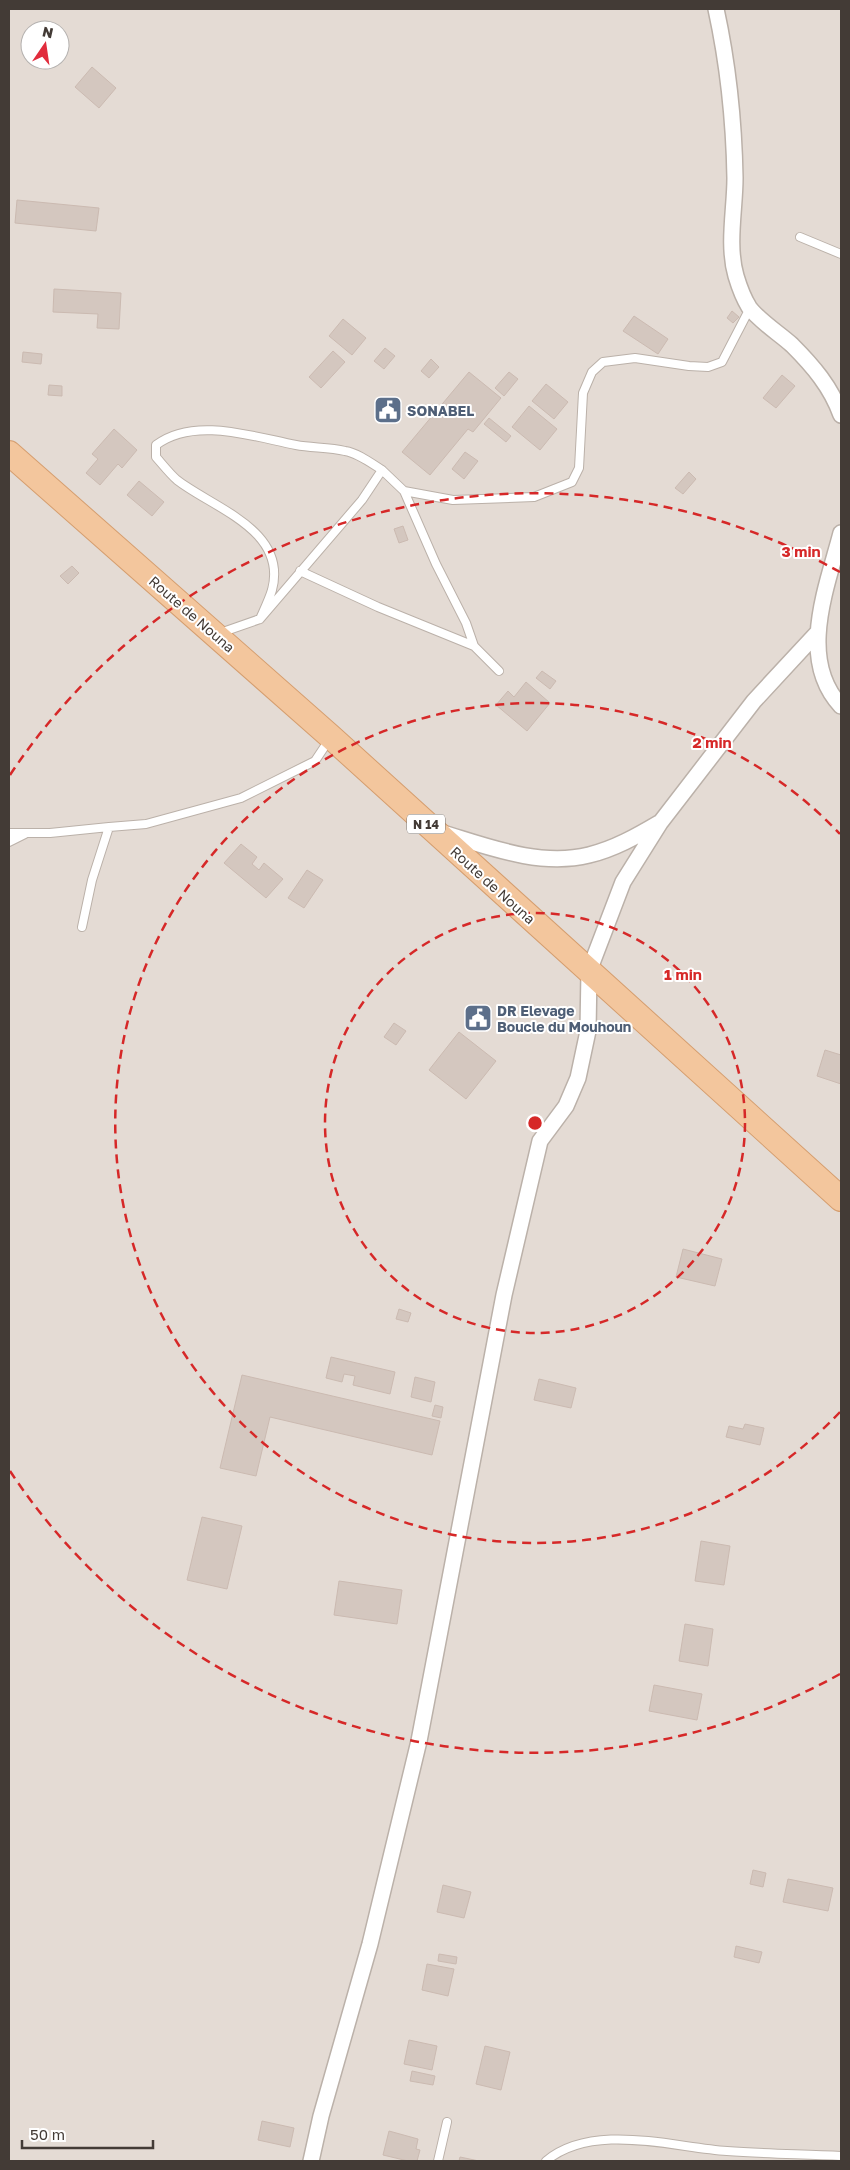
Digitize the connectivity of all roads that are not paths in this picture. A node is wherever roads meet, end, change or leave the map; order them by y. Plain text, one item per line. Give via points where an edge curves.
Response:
1 (716, 9) edge
2 (800, 237) dead end
3 (841, 254) edge
4 (750, 308) junction
5 (841, 415) edge
6 (9, 453) edge
7 (382, 470) junction
8 (404, 491) junction
9 (841, 533) edge
10 (300, 571) junction
11 (260, 619) junction
12 (817, 633) junction
13 (215, 635) junction
14 (474, 646) junction
15 (499, 671) dead end
16 (841, 706) edge
17 (331, 738) junction
18 (660, 823) junction
19 (109, 827) junction
20 (432, 830) junction
21 (9, 833) edge
22 (27, 833) junction
23 (9, 842) edge
24 (82, 927) dead end
25 (589, 971) junction
26 (841, 1199) edge
27 (446, 2122) dead end
28 (841, 2156) edge
29 (311, 2161) edge
30 (438, 2161) edge
31 (546, 2161) edge

1 - 4 street via 733,123 732,240 736,275
2 - 3 lane
4 - 5 street via 821,376
4 - 8 lane via 722,362 708,367 635,358 603,362 592,372 583,393 579,468 572,482 534,497 453,500
6 - 13 main road, Route de Nouna / N 14
7 - 8 lane
7 - 10 lane via 362,500
7 - 11 lane via 346,451 297,446 242,433 190,431 164,438 156,445 156,457 177,480 250,527 266,546 273,565 272,590
8 - 14 lane
9 - 12 street
10 - 11 lane
10 - 14 lane
11 - 13 lane
12 - 16 street via 819,664 832,696
12 - 18 street via 754,701
13 - 17 main road, Route de Nouna / N 14
14 - 15 lane
17 - 19 lane via 315,761 241,798 146,824
17 - 20 main road, Route de Nouna / N 14
18 - 20 street via 628,841 589,855 545,859
18 - 25 street via 623,882
19 - 22 lane
19 - 24 lane via 92,880
20 - 25 main road, Route de Nouna / N 14
21 - 22 lane
22 - 23 lane
25 - 26 main road, Route de Nouna / N 14
25 - 29 street via 588,1031 578,1078 566,1106 540,1141 504,1294 419,1741 370,1944
27 - 30 lane
28 - 31 lane via 726,2151 645,2141 597,2140 570,2146

